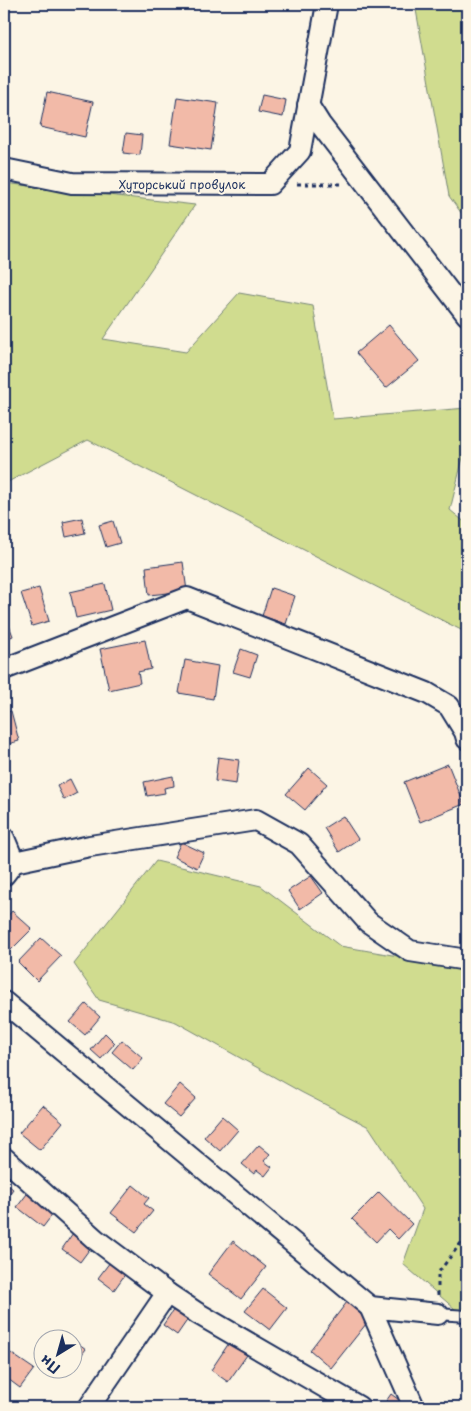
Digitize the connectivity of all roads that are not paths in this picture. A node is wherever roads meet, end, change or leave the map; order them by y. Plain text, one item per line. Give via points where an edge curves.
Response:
1 (328, 4) edge
2 (308, 105) junction
3 (4, 169) edge
4 (467, 315) edge
5 (4, 669) edge
6 (467, 739) edge
7 (4, 838) edge
8 (9, 869) edge
9 (467, 960) edge
10 (4, 1002) edge
11 (4, 1158) edge
12 (167, 1293) junction
13 (370, 1307) junction
14 (438, 1314) joint
15 (467, 1316) edge
16 (89, 1407) edge
17 (359, 1407) edge
18 (414, 1407) edge

1 - 2 street
2 - 3 street, Хуторський провулок via 300,151 270,184 72,183
2 - 4 street
5 - 6 street via 188,598 428,694 449,706
7 - 8 street
8 - 9 street via 90,846 256,820 299,844 368,922 410,952
10 - 13 street
11 - 12 street via 95,1239
12 - 16 street
12 - 17 street
13 - 14 street
13 - 18 street
14 - 15 lane

